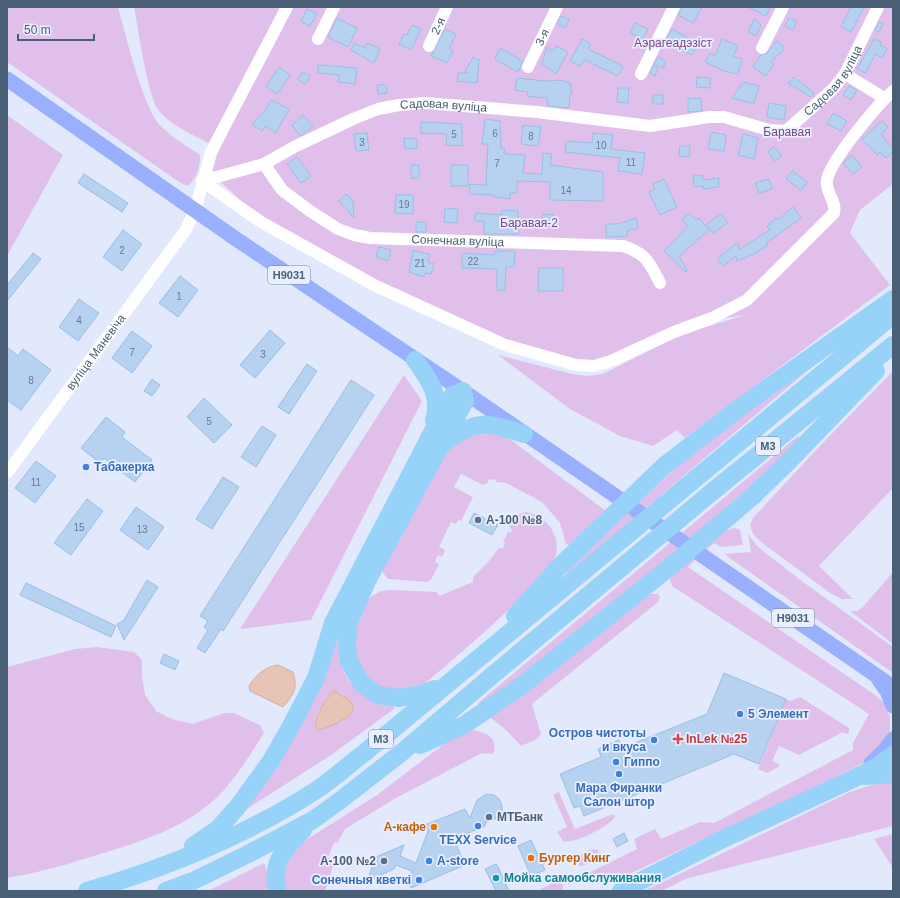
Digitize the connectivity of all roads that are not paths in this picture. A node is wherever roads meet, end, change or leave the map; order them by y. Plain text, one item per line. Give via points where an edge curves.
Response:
1 (287, 7) edge
2 (334, 7) edge
3 (447, 7) edge
4 (557, 7) edge
5 (674, 7) edge
6 (783, 7) edge
7 (878, 7) edge
8 (318, 39) dead end
9 (429, 46) dead end
10 (762, 48) dead end
11 (528, 67) dead end
12 (641, 74) dead end
13 (845, 74) junction
14 (7, 79) edge
15 (889, 95) edge
16 (264, 164) junction
17 (202, 180) junction
18 (195, 211) junction
19 (660, 283) dead end
20 (893, 299) edge
21 (893, 315) edge
22 (893, 345) edge
23 (893, 353) edge
24 (415, 360) junction
25 (463, 391) junction
26 (524, 434) junction
27 (436, 442) junction
28 (7, 473) edge
29 (487, 650) junction
30 (875, 674) junction
31 (445, 685) junction
32 (893, 687) edge
33 (893, 706) edge
34 (893, 739) edge
35 (401, 753) junction
36 (893, 755) edge
37 (893, 774) edge
38 (856, 777) junction
39 (313, 820) junction
40 (171, 862) junction
41 (626, 889) edge
42 (87, 891) edge
43 (166, 891) edge
44 (277, 891) edge

1 - 17 street, вуліца Маневіча via 211,152
2 - 8 street
3 - 9 street, 2-я
4 - 11 street, 3-я
5 - 12 street
6 - 10 street
7 - 13 street, Садовая вуліца
13 - 15 street
13 - 16 street, Садовая вуліца via 833,89 786,130 769,130 724,117 650,126 426,103 378,109 294,147
14 - 18 main road, Н9031
15 - 17 street via 849,143 827,179 834,213 746,300 712,318 594,366 576,365 505,345 374,285 261,222
16 - 17 street, Садовая вуліца
16 - 19 street, Сонечная вуліца via 282,190 332,226 354,235 370,238 623,246 635,250 648,260
17 - 18 street, вуліца Маневіча
18 - 24 main road, Н9031
18 - 28 street, вуліца Маневіча via 185,231
20 - 29 highway via 742,406 664,466 558,568
21 - 29 highway, М3
22 - 35 highway, М3 via 690,509
23 - 35 highway via 762,487 665,571 520,687 464,725
24 - 25 main road, Н9031
24 - 27 highway via 430,382 437,402
25 - 26 main road, Н9031
25 - 27 highway via 453,395 447,404
26 - 27 highway via 489,424 478,425
26 - 30 main road, Н9031
27 - 31 highway via 348,624 347,647 349,662 355,674 362,684 378,694 398,698 422,694
27 - 40 highway via 333,623 316,678 271,761 218,829
29 - 31 highway, М3
30 - 32 main road, Н9031
30 - 33 main road
31 - 40 highway, М3 via 363,754 315,790 246,831
34 - 38 main road
35 - 39 highway, М3
36 - 38 highway
37 - 38 highway
38 - 41 highway via 719,841
39 - 43 highway, М3 via 207,874
39 - 44 highway via 280,856 276,867
40 - 42 highway, М3

